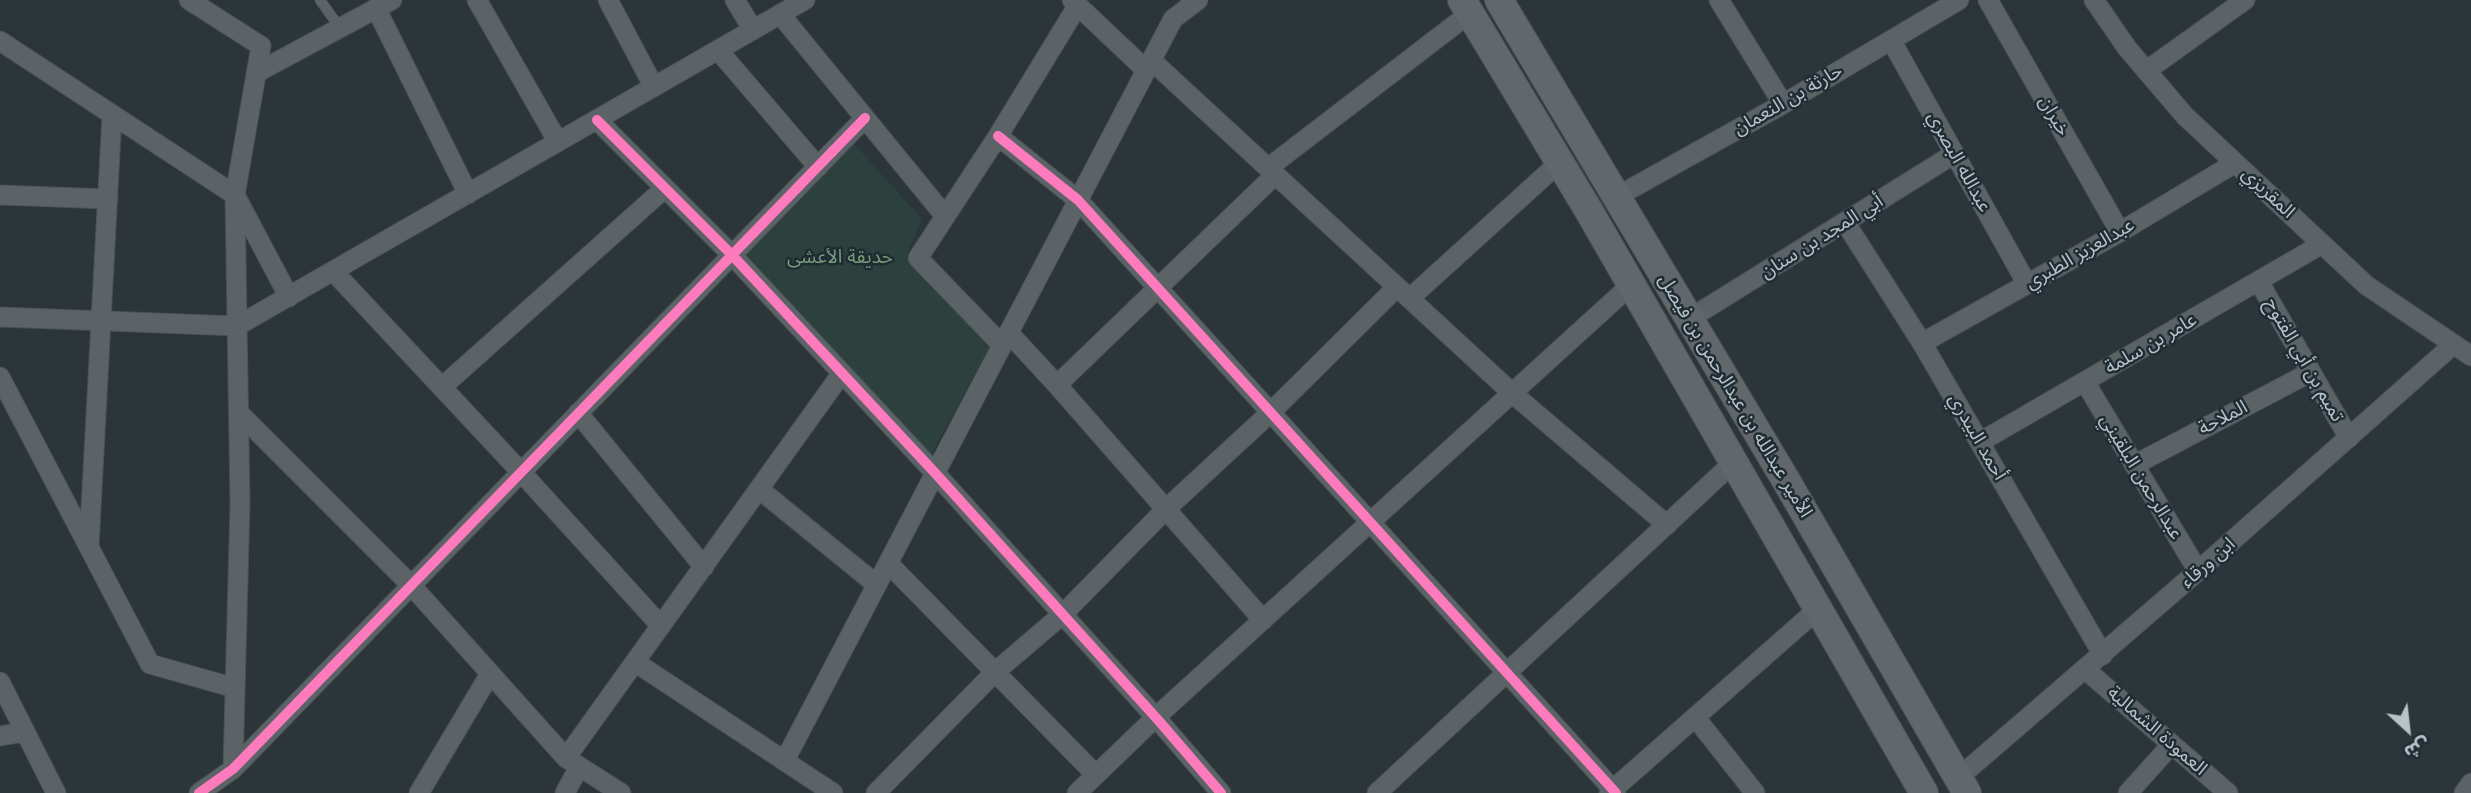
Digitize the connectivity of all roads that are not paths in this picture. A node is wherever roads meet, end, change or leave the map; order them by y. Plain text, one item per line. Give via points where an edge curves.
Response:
1 (190, 0) edge
2 (320, 0) edge
3 (477, 0) edge
4 (608, 0) edge
5 (735, 0) edge
6 (805, 0) edge
7 (1198, 0) edge
8 (1499, 0) edge
9 (1719, 0) edge
10 (1959, 0) edge
11 (1988, 0) edge
12 (2094, 0) edge
13 (2245, 0) edge
14 (1075, 3) edge
15 (384, 4) edge
16 (1466, 6) edge
17 (780, 14) junction
18 (340, 28) junction
19 (753, 30) junction
20 (1891, 40) junction
21 (2, 46) edge
22 (718, 50) junction
23 (1149, 65) junction
24 (2146, 71) junction
25 (256, 73) junction
26 (654, 86) junction
27 (1783, 104) junction
28 (113, 115) junction
29 (865, 118) junction
30 (597, 120) junction
31 (998, 136) junction
32 (558, 142) junction
33 (1954, 154) junction
34 (1560, 162) junction
35 (2235, 163) junction
36 (818, 167) junction
37 (1271, 171) junction
38 (665, 188) junction
39 (468, 194) junction
40 (0, 195) edge
41 (235, 195) junction
42 (1616, 197) junction
43 (108, 200) junction
44 (1078, 200) junction
45 (946, 216) junction
46 (1845, 222) junction
47 (2119, 232) junction
48 (2322, 244) junction
49 (732, 255) junction
50 (333, 271) junction
51 (2259, 282) junction
52 (1632, 284) junction
53 (2027, 284) junction
54 (1157, 289) junction
55 (1403, 293) junction
56 (289, 297) junction
57 (0, 317) edge
58 (1689, 319) junction
59 (101, 322) junction
60 (237, 326) junction
61 (1006, 339) junction
62 (1923, 342) junction
63 (2454, 344) junction
64 (2471, 356) edge
65 (2311, 372) junction
66 (842, 373) junction
67 (0, 377) edge
68 (2085, 382) junction
69 (1057, 385) junction
70 (442, 387) junction
71 (1512, 393) junction
72 (239, 413) junction
73 (578, 413) junction
74 (1270, 413) junction
75 (2349, 438) junction
76 (1980, 442) junction
77 (1734, 462) junction
78 (2134, 465) junction
79 (522, 472) junction
80 (936, 474) junction
81 (759, 489) junction
82 (1166, 509) junction
83 (1370, 522) junction
84 (1667, 525) junction
85 (89, 546) junction
86 (888, 563) junction
87 (704, 567) junction
88 (2198, 571) junction
89 (411, 585) junction
90 (877, 585) junction
91 (1818, 609) junction
92 (1063, 614) junction
93 (1262, 620) junction
94 (661, 626) junction
95 (2103, 654) junction
96 (635, 662) junction
97 (2085, 670) junction
98 (995, 672) junction
99 (490, 674) junction
100 (1508, 674) junction
101 (0, 682) edge
102 (235, 688) junction
103 (1156, 717) junction
104 (1695, 717) junction
105 (25, 732) junction
106 (0, 736) edge
107 (2172, 744) junction
108 (785, 760) junction
109 (573, 762) junction
110 (233, 769) junction
111 (1096, 775) junction
112 (2471, 783) edge
113 (1963, 786) edge
114 (1612, 792) edge
115 (56, 793) edge
116 (199, 793) edge
117 (419, 793) edge
118 (565, 793) edge
119 (621, 793) edge
120 (833, 793) edge
121 (876, 793) edge
122 (1077, 793) edge
123 (1221, 793) edge
124 (1377, 793) edge
125 (1755, 793) edge
126 (1924, 793) edge
127 (2127, 793) edge
128 (2228, 793) edge
129 (2464, 793) edge

1 - 25 street via 261,46
2 - 18 lane
3 - 32 street
4 - 26 street
5 - 19 street
6 - 17 street
7 - 23 street via 1173,19
8 - 42 main road, الأمير عبدالله بن عبدالرحمن بن فيصل
9 - 27 street
10 - 20 street, حارثة بن النعمان
11 - 47 street, خيران
12 - 24 street, المقريزي
13 - 24 street
14 - 23 street
14 - 31 street
15 - 18 street
15 - 39 street
16 - 34 main road, الأمير عبدالله بن عبدالرحمن بن فيصل
16 - 37 street
17 - 19 street
17 - 29 street
18 - 25 street
19 - 22 street
20 - 27 street, حارثة بن النعمان
20 - 33 street, عبدالله البصري
21 - 28 street
22 - 26 street
22 - 36 street
23 - 37 street
23 - 44 street
24 - 35 street, المقريزي
25 - 41 street
26 - 30 street
27 - 42 street, حارثة بن النعمان
28 - 41 street
28 - 43 street
29 - 36 street
29 - 45 street
30 - 32 street
30 - 38 street
31 - 44 street
31 - 45 street
32 - 39 street
33 - 46 street, أبي المجد بن سنان
33 - 53 street, عبدالله البصري
34 - 52 main road, الأمير عبدالله بن عبدالرحمن بن فيصل
34 - 55 street
35 - 47 street, عبدالعزيز الطبري
35 - 48 street, المقريزي
36 - 49 street
37 - 54 street
37 - 55 street
38 - 49 street
38 - 70 street
39 - 50 street
40 - 43 street
41 - 56 street
41 - 60 street
42 - 58 main road, الأمير عبدالله بن عبدالرحمن بن فيصل
43 - 59 street
44 - 54 street
44 - 61 street
45 - 61 street via 918,258
46 - 58 street, أبي المجد بن سنان
46 - 62 street, أحمد البيدري
47 - 53 street, عبدالعزيز الطبري
48 - 51 street, عامر بن سلمة
48 - 63 street, المقريزي via 2367,285
49 - 66 street
49 - 73 street
50 - 56 street
50 - 70 street
51 - 65 street, تميم بن أبي الفتوح
51 - 68 street, عامر بن سلمة
52 - 71 street
52 - 77 main road, الأمير عبدالله بن عبدالرحمن بن فيصل
53 - 62 street, عبدالعزيز الطبري
54 - 69 street
54 - 74 street
55 - 71 street
55 - 74 street
56 - 60 street
57 - 59 street
58 - 113 main road, الأمير عبدالله بن عبدالرحمن بن فيصل
59 - 60 street
59 - 85 street
60 - 72 street
61 - 69 street
61 - 80 street
62 - 76 street, أحمد البيدري
63 - 64 street, المقريزي
63 - 75 street, ابن ورقاء
65 - 75 street, تميم بن أبي الفتوح
65 - 78 street, الملاحة
66 - 80 street
66 - 81 street
67 - 85 street
68 - 76 street, عامر بن سلمة
68 - 78 street, عبدالرحمن البلقيني
69 - 82 street
70 - 79 street
71 - 83 street
71 - 84 street
72 - 89 street
72 - 102 street
73 - 79 street
73 - 87 street
74 - 82 street
74 - 83 street
75 - 88 street, ابن ورقاء
76 - 95 street, أحمد البيدري
77 - 84 street
77 - 91 main road, الأمير عبدالله بن عبدالرحمن بن فيصل
78 - 88 street, عبدالرحمن البلقيني
79 - 89 street
79 - 94 street
80 - 86 street
80 - 92 street
81 - 87 street
81 - 90 street
82 - 92 street
82 - 93 street
83 - 93 street
83 - 100 street
84 - 100 street
85 - 102 street via 150,664
86 - 90 street
86 - 98 street
87 - 94 street
88 - 95 street, ابن ورقاء
89 - 99 street
89 - 110 street
90 - 108 street
91 - 104 street
91 - 126 main road, الأمير عبدالله بن عبدالرحمن بن فيصل
92 - 98 street
92 - 103 street
93 - 103 street
94 - 96 street
95 - 97 street, ابن ورقاء
96 - 108 street
96 - 109 street
97 - 107 street, العمودة الشمالية
97 - 113 street, ابن ورقاء
98 - 111 street
98 - 121 street
99 - 109 street
99 - 117 street
100 - 114 street
100 - 124 street
101 - 105 street
102 - 110 street
103 - 111 street
103 - 123 street
104 - 114 street
104 - 125 street
105 - 106 street
105 - 115 street
107 - 127 street
107 - 128 street, العمودة الشمالية
108 - 120 street
109 - 118 street
109 - 119 street
110 - 116 street
111 - 122 street
112 - 129 street

